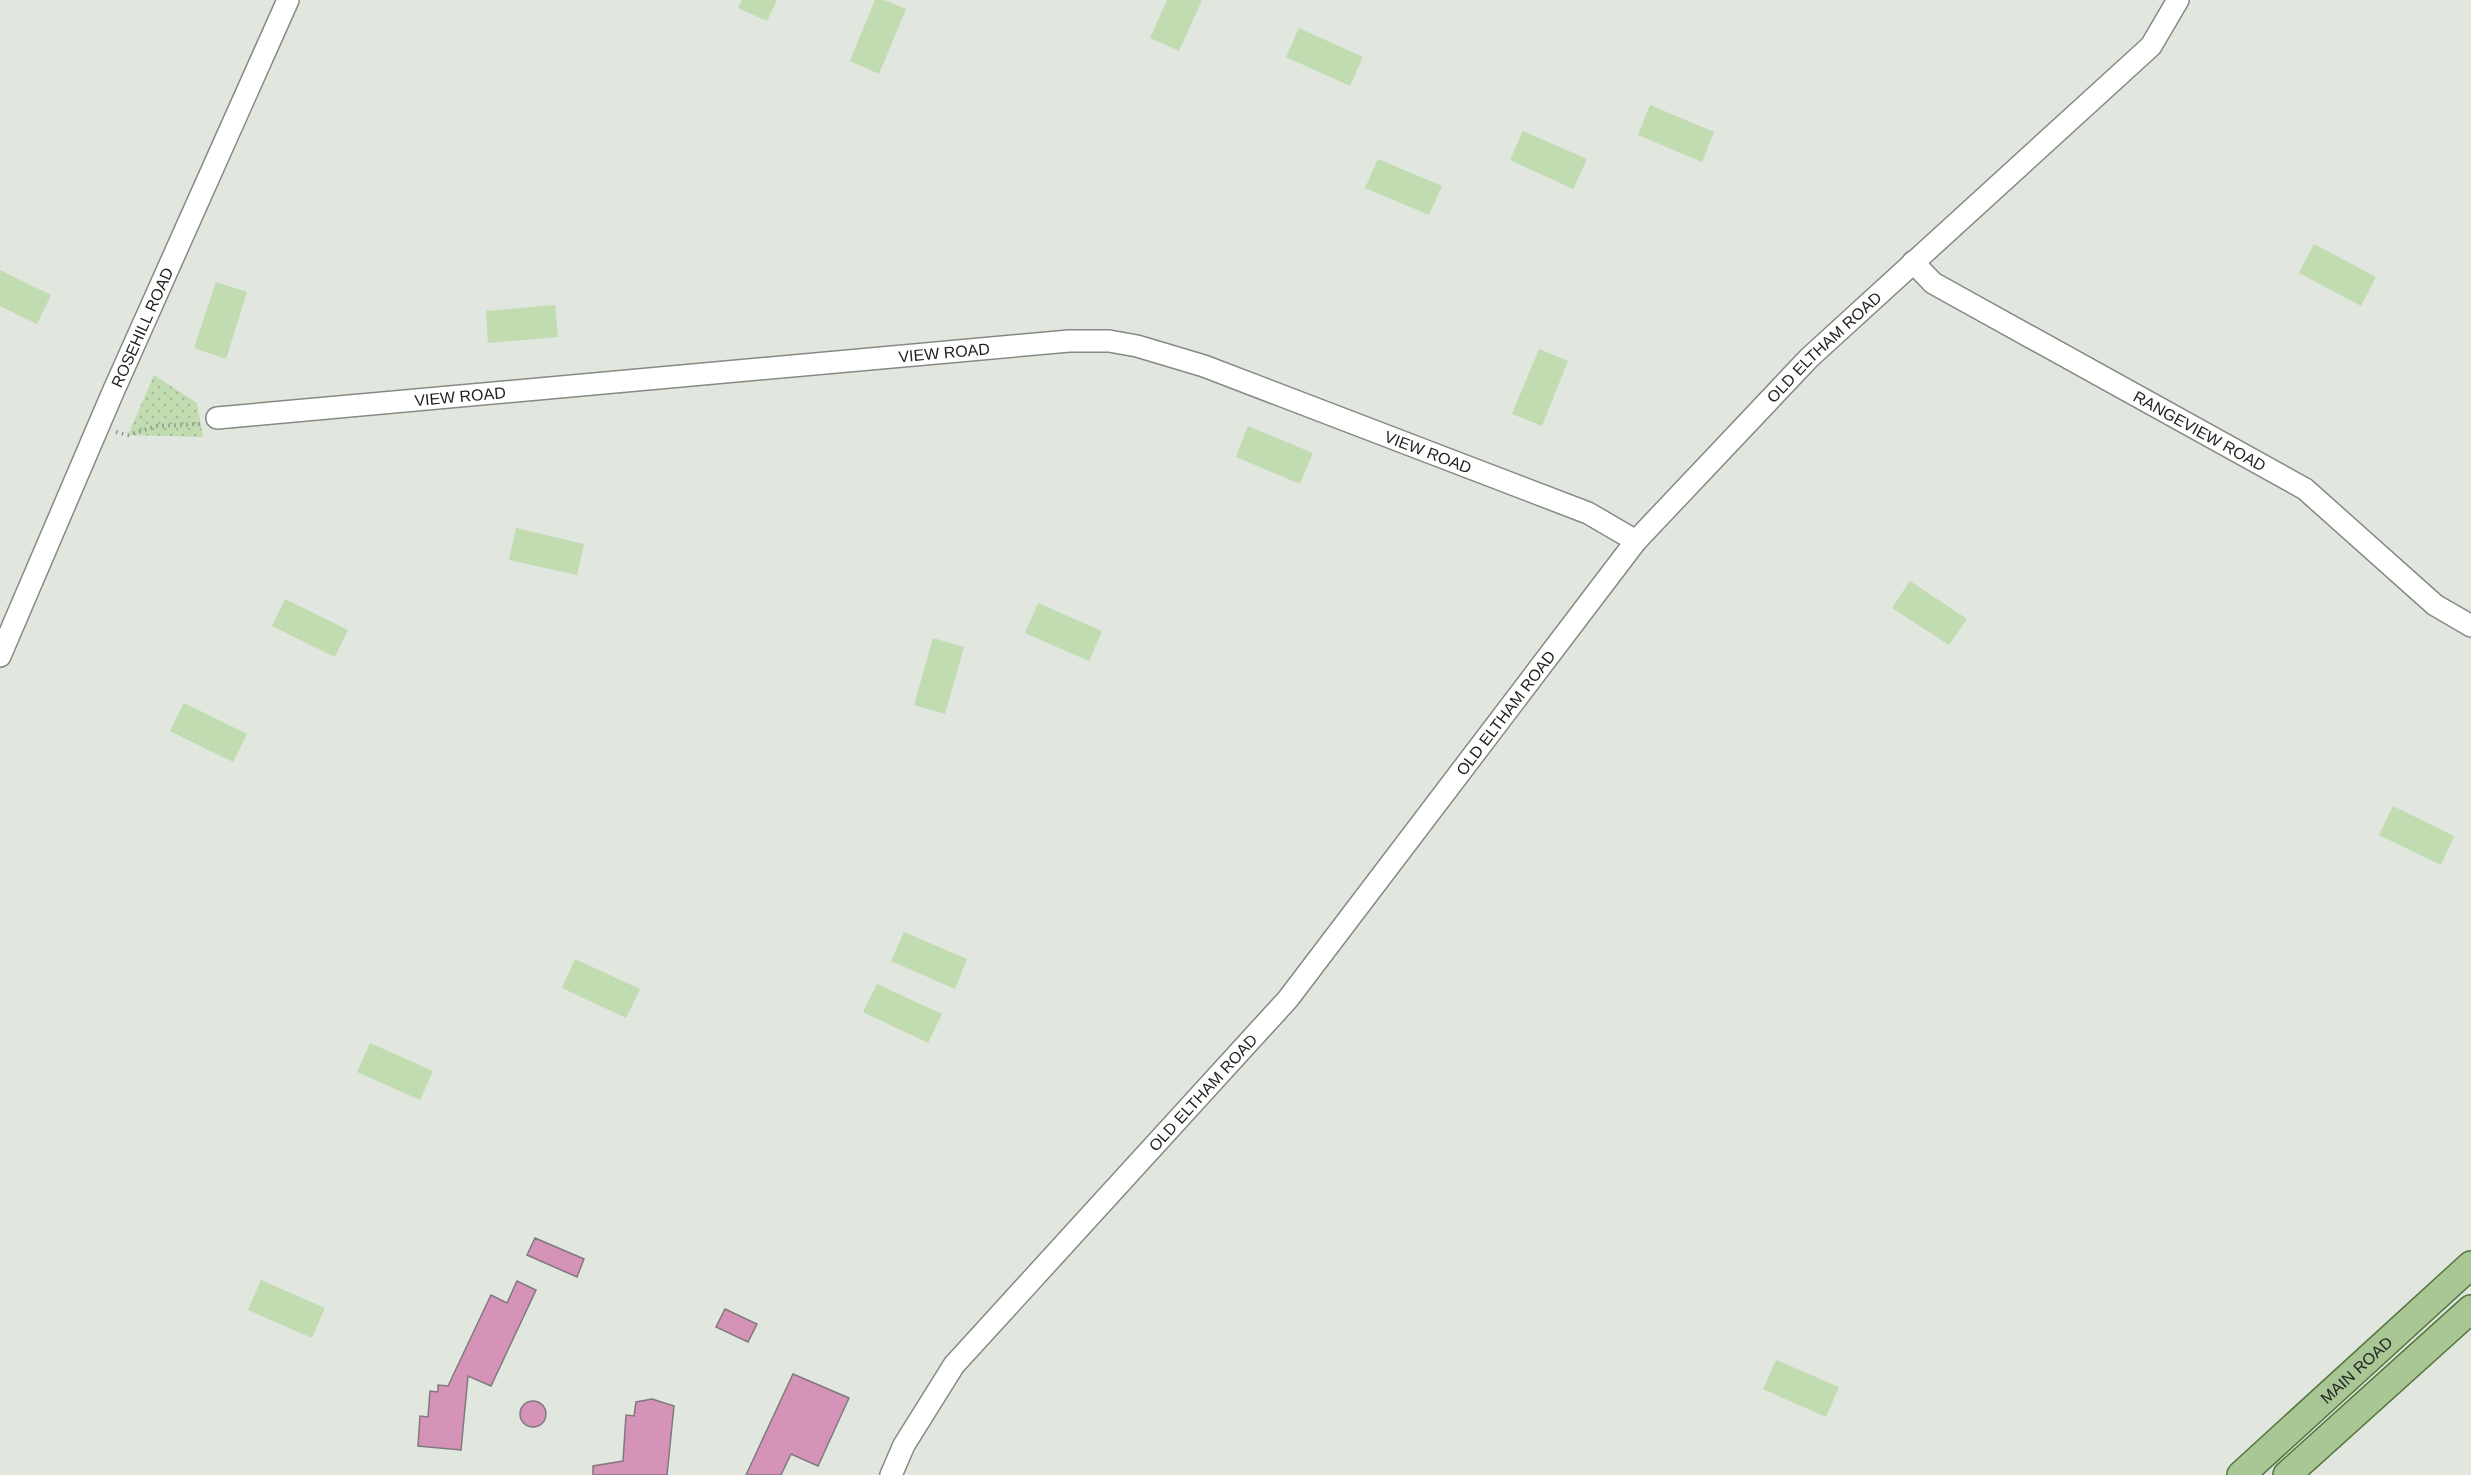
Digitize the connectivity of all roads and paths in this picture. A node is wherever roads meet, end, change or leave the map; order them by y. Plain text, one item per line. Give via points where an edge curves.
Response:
1 (288, 0) edge
2 (2178, 0) edge
3 (1913, 262) junction
4 (217, 418) joint
5 (98, 428) junction
6 (1636, 541) junction
7 (2471, 626) edge
8 (0, 656) edge
9 (2471, 1265) edge
10 (2471, 1309) edge
11 (891, 1475) edge
12 (2241, 1475) edge
13 (2287, 1475) edge

1 - 5 street, ROSEHILL ROAD
2 - 3 street, OLD ELTHAM ROAD via 2151,46
3 - 6 street, OLD ELTHAM ROAD via 1809,358
3 - 7 street, RANGEVIEW ROAD via 1933,283 2305,489 2435,605
4 - 5 path via 212,423 157,426 128,435
4 - 6 street, VIEW ROAD via 1069,341 1109,341 1204,366 1588,513
5 - 8 street, ROSEHILL ROAD
6 - 11 street, OLD ELTHAM ROAD via 1288,999 954,1365 904,1444
9 - 12 main road, MAIN ROAD
10 - 13 main road, MAIN ROAD

